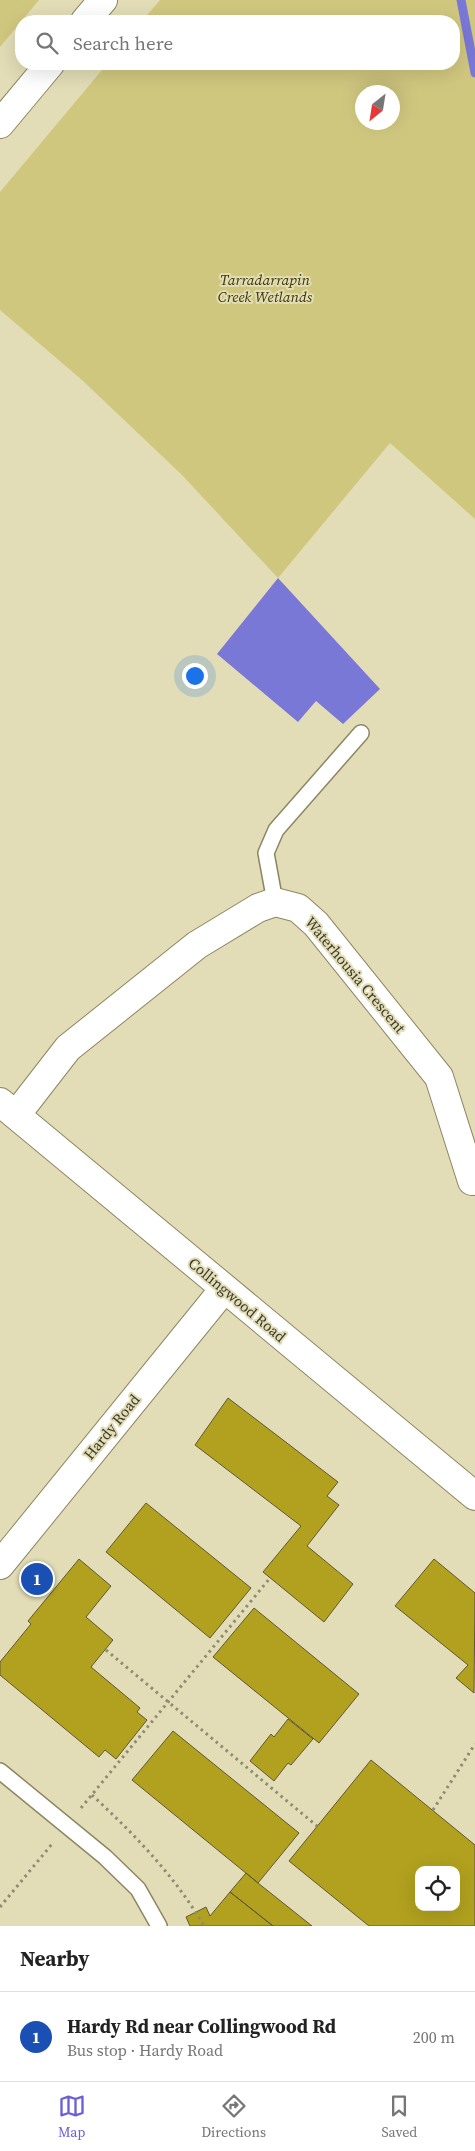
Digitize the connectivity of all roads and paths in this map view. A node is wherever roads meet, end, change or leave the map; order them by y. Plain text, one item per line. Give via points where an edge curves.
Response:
1 (103, 0) edge
2 (90, 15) edge
3 (45, 70) edge
4 (0, 124) edge
5 (362, 732) dead end
6 (275, 902) junction
7 (8, 1109) edge
8 (472, 1181) dead end
9 (224, 1289) junction
10 (475, 1496) edge
11 (0, 1565) edge
12 (270, 1578) dead end
13 (106, 1650) dead end
14 (168, 1702) junction
15 (475, 1744) edge
16 (0, 1771) edge
17 (92, 1795) junction
18 (433, 1810) dead end
19 (67, 1826) junction
20 (317, 1826) dead end
21 (0, 1907) edge
22 (159, 1926) edge
23 (204, 1926) edge

1 - 2 street
3 - 4 street
5 - 6 lane via 276,830 266,853
6 - 7 street via 258,908 197,945 68,1048
6 - 8 street, Waterhousia Crescent via 298,908 316,924 440,1077
7 - 9 street, Collingwood Road
9 - 10 street, Collingwood Road
9 - 11 street, Hardy Road
12 - 14 path
13 - 14 path
14 - 17 path
14 - 20 path
15 - 18 path
16 - 19 lane
17 - 19 path
17 - 23 path via 134,1835 179,1888
19 - 21 path
19 - 22 lane via 138,1889

